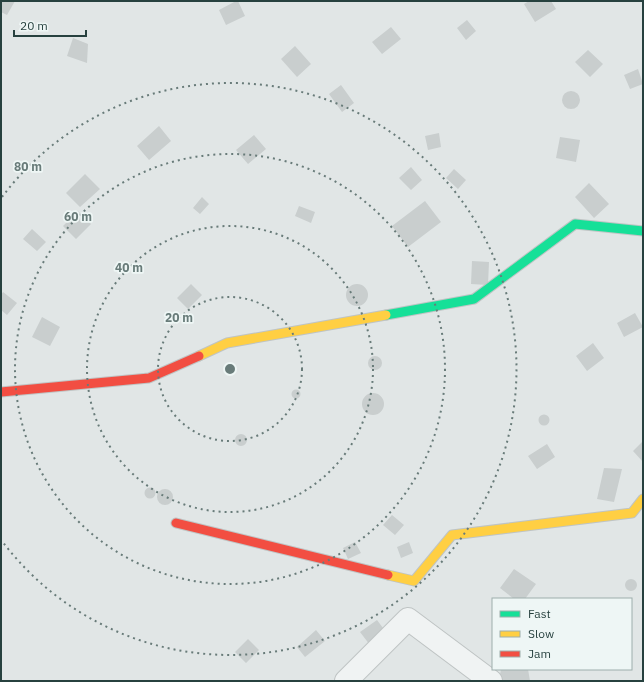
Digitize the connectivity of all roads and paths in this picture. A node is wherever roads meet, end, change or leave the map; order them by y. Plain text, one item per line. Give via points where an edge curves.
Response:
1 (643, 231) edge
2 (1, 392) edge
3 (643, 499) edge
4 (176, 523) dead end
5 (346, 681) edge
6 (490, 681) edge

1 - 2 street via 575,224 474,299 227,343 149,378
3 - 4 street via 632,513 452,535 414,581
5 - 6 street via 408,619

